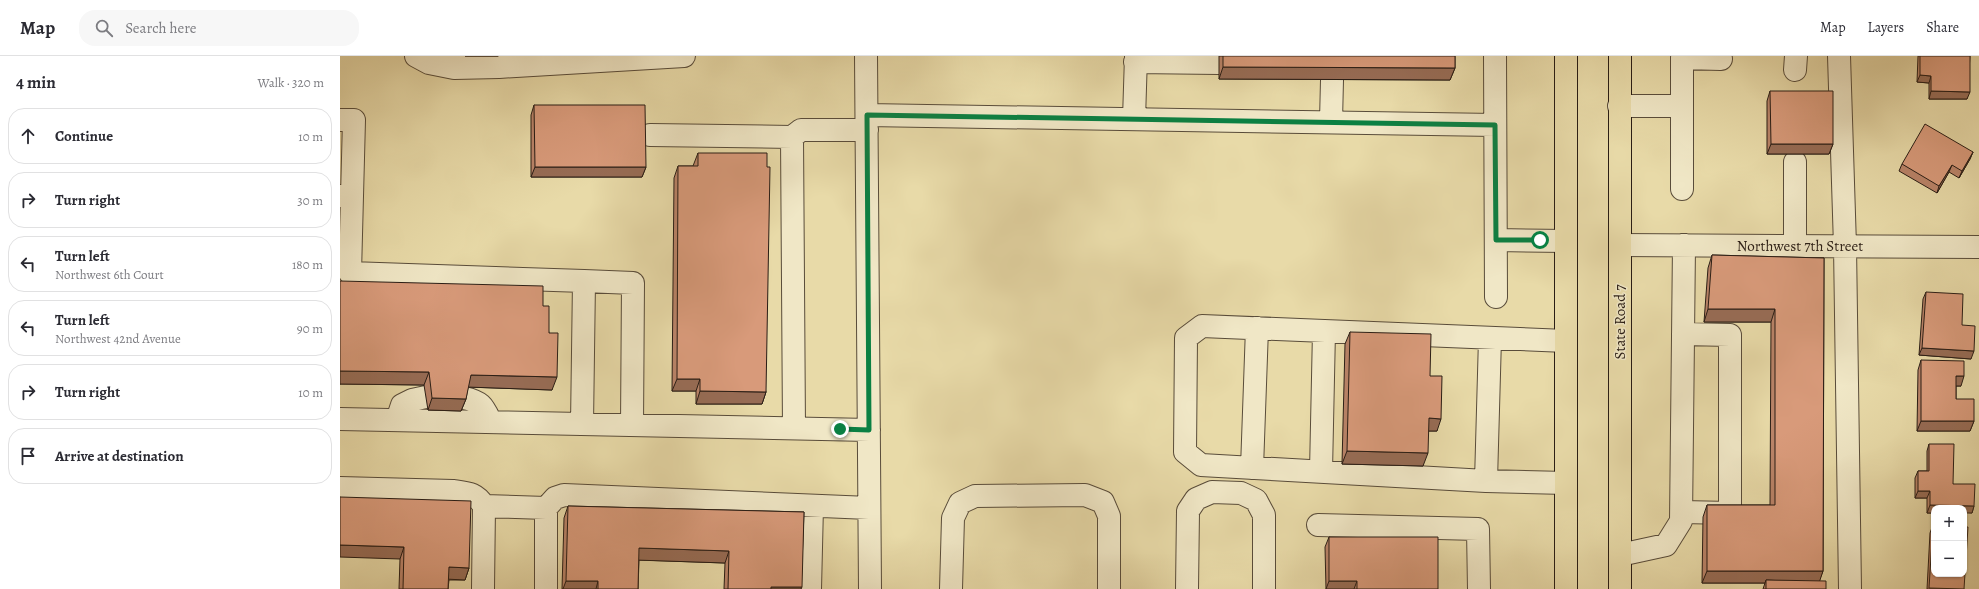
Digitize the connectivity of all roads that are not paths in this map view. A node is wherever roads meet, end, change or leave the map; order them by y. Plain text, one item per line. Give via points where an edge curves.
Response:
1 (416, 56) edge
2 (684, 56) edge
3 (866, 56) edge
4 (1495, 56) edge
5 (1566, 56) edge
6 (1620, 56) edge
7 (1839, 56) edge
8 (1136, 59) edge
9 (1721, 59) dead end
10 (454, 62) edge
11 (1219, 63) dead end
12 (1332, 80) edge
13 (1619, 106) junction
14 (1682, 106) junction
15 (1134, 119) junction
16 (340, 120) edge
17 (1331, 121) junction
18 (867, 122) junction
19 (1495, 125) junction
20 (650, 135) dead end
21 (792, 137) junction
22 (1795, 162) dead end
23 (1682, 189) dead end
24 (346, 196) edge
25 (1496, 240) junction
26 (1566, 241) junction
27 (1620, 245) junction
28 (1684, 245) junction
29 (1795, 245) junction
30 (1845, 246) junction
31 (1979, 247) edge
32 (345, 273) edge
33 (584, 281) junction
34 (1496, 297) dead end
35 (1257, 328) junction
36 (1324, 331) junction
37 (1684, 334) junction
38 (1490, 338) junction
39 (1566, 341) junction
40 (426, 397) dead end
41 (464, 398) edge
42 (340, 419) edge
43 (397, 420) junction
44 (491, 422) junction
45 (582, 424) junction
46 (632, 425) junction
47 (794, 428) junction
48 (869, 430) junction
49 (1252, 468) junction
50 (1321, 471) junction
51 (1486, 481) junction
52 (1566, 483) junction
53 (340, 488) edge
54 (484, 506) junction
55 (812, 506) junction
56 (546, 508) junction
57 (869, 508) junction
58 (1682, 512) junction
59 (1318, 525) dead end
60 (1620, 555) junction
61 (483, 589) edge
62 (546, 589) edge
63 (810, 589) edge
64 (870, 589) edge
65 (951, 589) edge
66 (1109, 589) edge
67 (1187, 589) edge
68 (1264, 589) edge
69 (1479, 589) edge
70 (1566, 589) edge
71 (1620, 589) edge
72 (1850, 589) edge

1 - 10 street via 429,63
2 - 10 street via 499,67
3 - 18 street
4 - 19 street
5 - 26 main road
6 - 13 main road, State Road 7
7 - 30 street
8 - 11 street
8 - 15 street
9 - 14 street via 1682,58
12 - 17 street
13 - 14 street
13 - 27 main road, State Road 7
14 - 23 street
15 - 17 street
15 - 18 street
16 - 24 street via 354,120
17 - 19 street
18 - 21 street via 801,130
18 - 48 street
19 - 25 street
20 - 21 street
21 - 47 street
22 - 29 street
24 - 32 street
25 - 26 street
25 - 34 street
26 - 39 main road
27 - 28 street, Northwest 7th Street
27 - 60 main road, State Road 7
28 - 29 street, Northwest 7th Street
28 - 37 street
29 - 30 street, Northwest 7th Street
30 - 31 street, Northwest 7th Street
30 - 72 street
32 - 33 street
33 - 45 street
33 - 46 street via 633,283
35 - 36 street
35 - 49 street
35 - 49 street via 1202,326 1186,338 1184,452 1201,465
36 - 38 street
36 - 50 street
37 - 58 street
37 - 58 street via 1730,335 1730,513
38 - 39 street
38 - 51 street
39 - 52 main road
40 - 43 street via 402,405
41 - 44 street via 476,400 484,407
42 - 43 street
43 - 44 street
44 - 45 street
45 - 46 street
46 - 47 street
47 - 48 street
48 - 57 street
49 - 50 street
50 - 51 street
51 - 52 street
52 - 70 main road
53 - 54 street via 453,491 479,498
54 - 56 street
54 - 61 street
55 - 56 street via 573,494 555,498
55 - 57 street
55 - 63 street
56 - 62 street
57 - 64 street
58 - 60 street via 1681,521 1666,545
59 - 69 street via 1478,529
60 - 71 main road, State Road 7
65 - 66 street via 953,518 960,503 975,496 1084,496 1103,502 1109,516
67 - 68 street via 1188,511 1196,499 1212,492 1241,493 1256,500 1264,515

